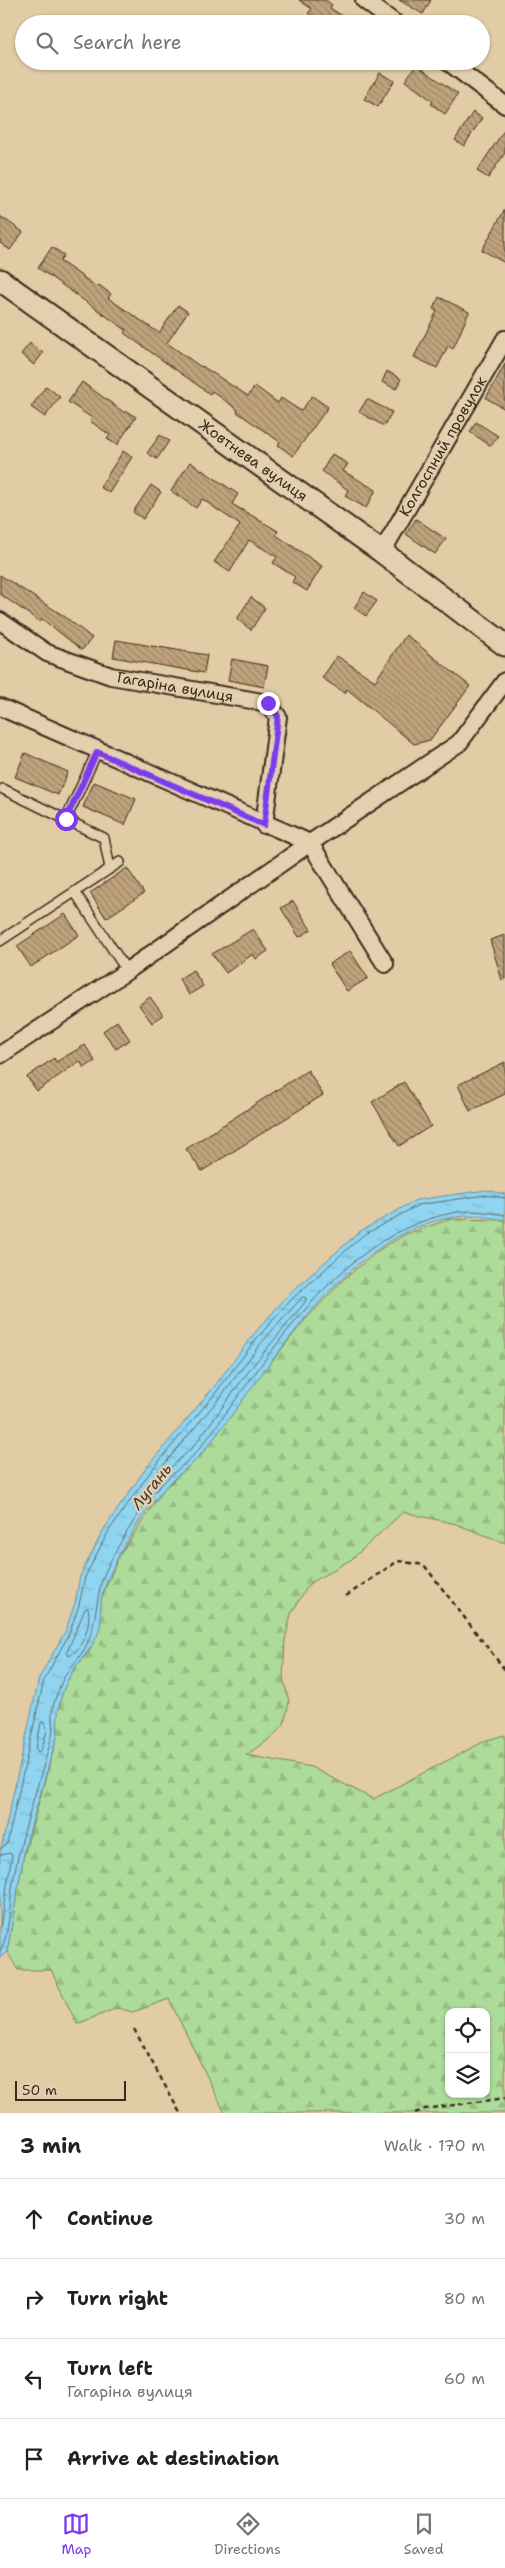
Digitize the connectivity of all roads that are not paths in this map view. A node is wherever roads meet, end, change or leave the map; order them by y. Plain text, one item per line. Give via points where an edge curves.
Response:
1 (364, 0) edge
2 (384, 15) edge
3 (458, 70) edge
4 (505, 105) edge
5 (0, 280) edge
6 (505, 338) edge
7 (382, 552) junction
8 (0, 621) edge
9 (505, 645) edge
10 (505, 681) edge
11 (0, 707) edge
12 (97, 752) junction
13 (3, 789) dead end
14 (66, 819) junction
15 (264, 825) junction
16 (310, 844) junction
17 (120, 862) dead end
18 (110, 868) junction
19 (75, 892) junction
20 (0, 942) edge
21 (385, 964) dead end
22 (128, 971) junction
23 (0, 1055) edge

1 - 2 street
3 - 4 street
5 - 7 street, Жовтнева вулиця
6 - 7 street, Колгоспний провулок
7 - 9 street, Жовтнева вулиця
8 - 15 street, Гагаріна вулиця via 47,653 111,676 268,703 278,716
10 - 16 street via 459,743
11 - 12 street
12 - 14 lane
12 - 15 street
13 - 14 lane
14 - 18 lane via 104,838
15 - 16 street
16 - 21 street
16 - 22 street
17 - 18 lane
18 - 19 lane
19 - 20 lane
19 - 22 lane
22 - 23 street

